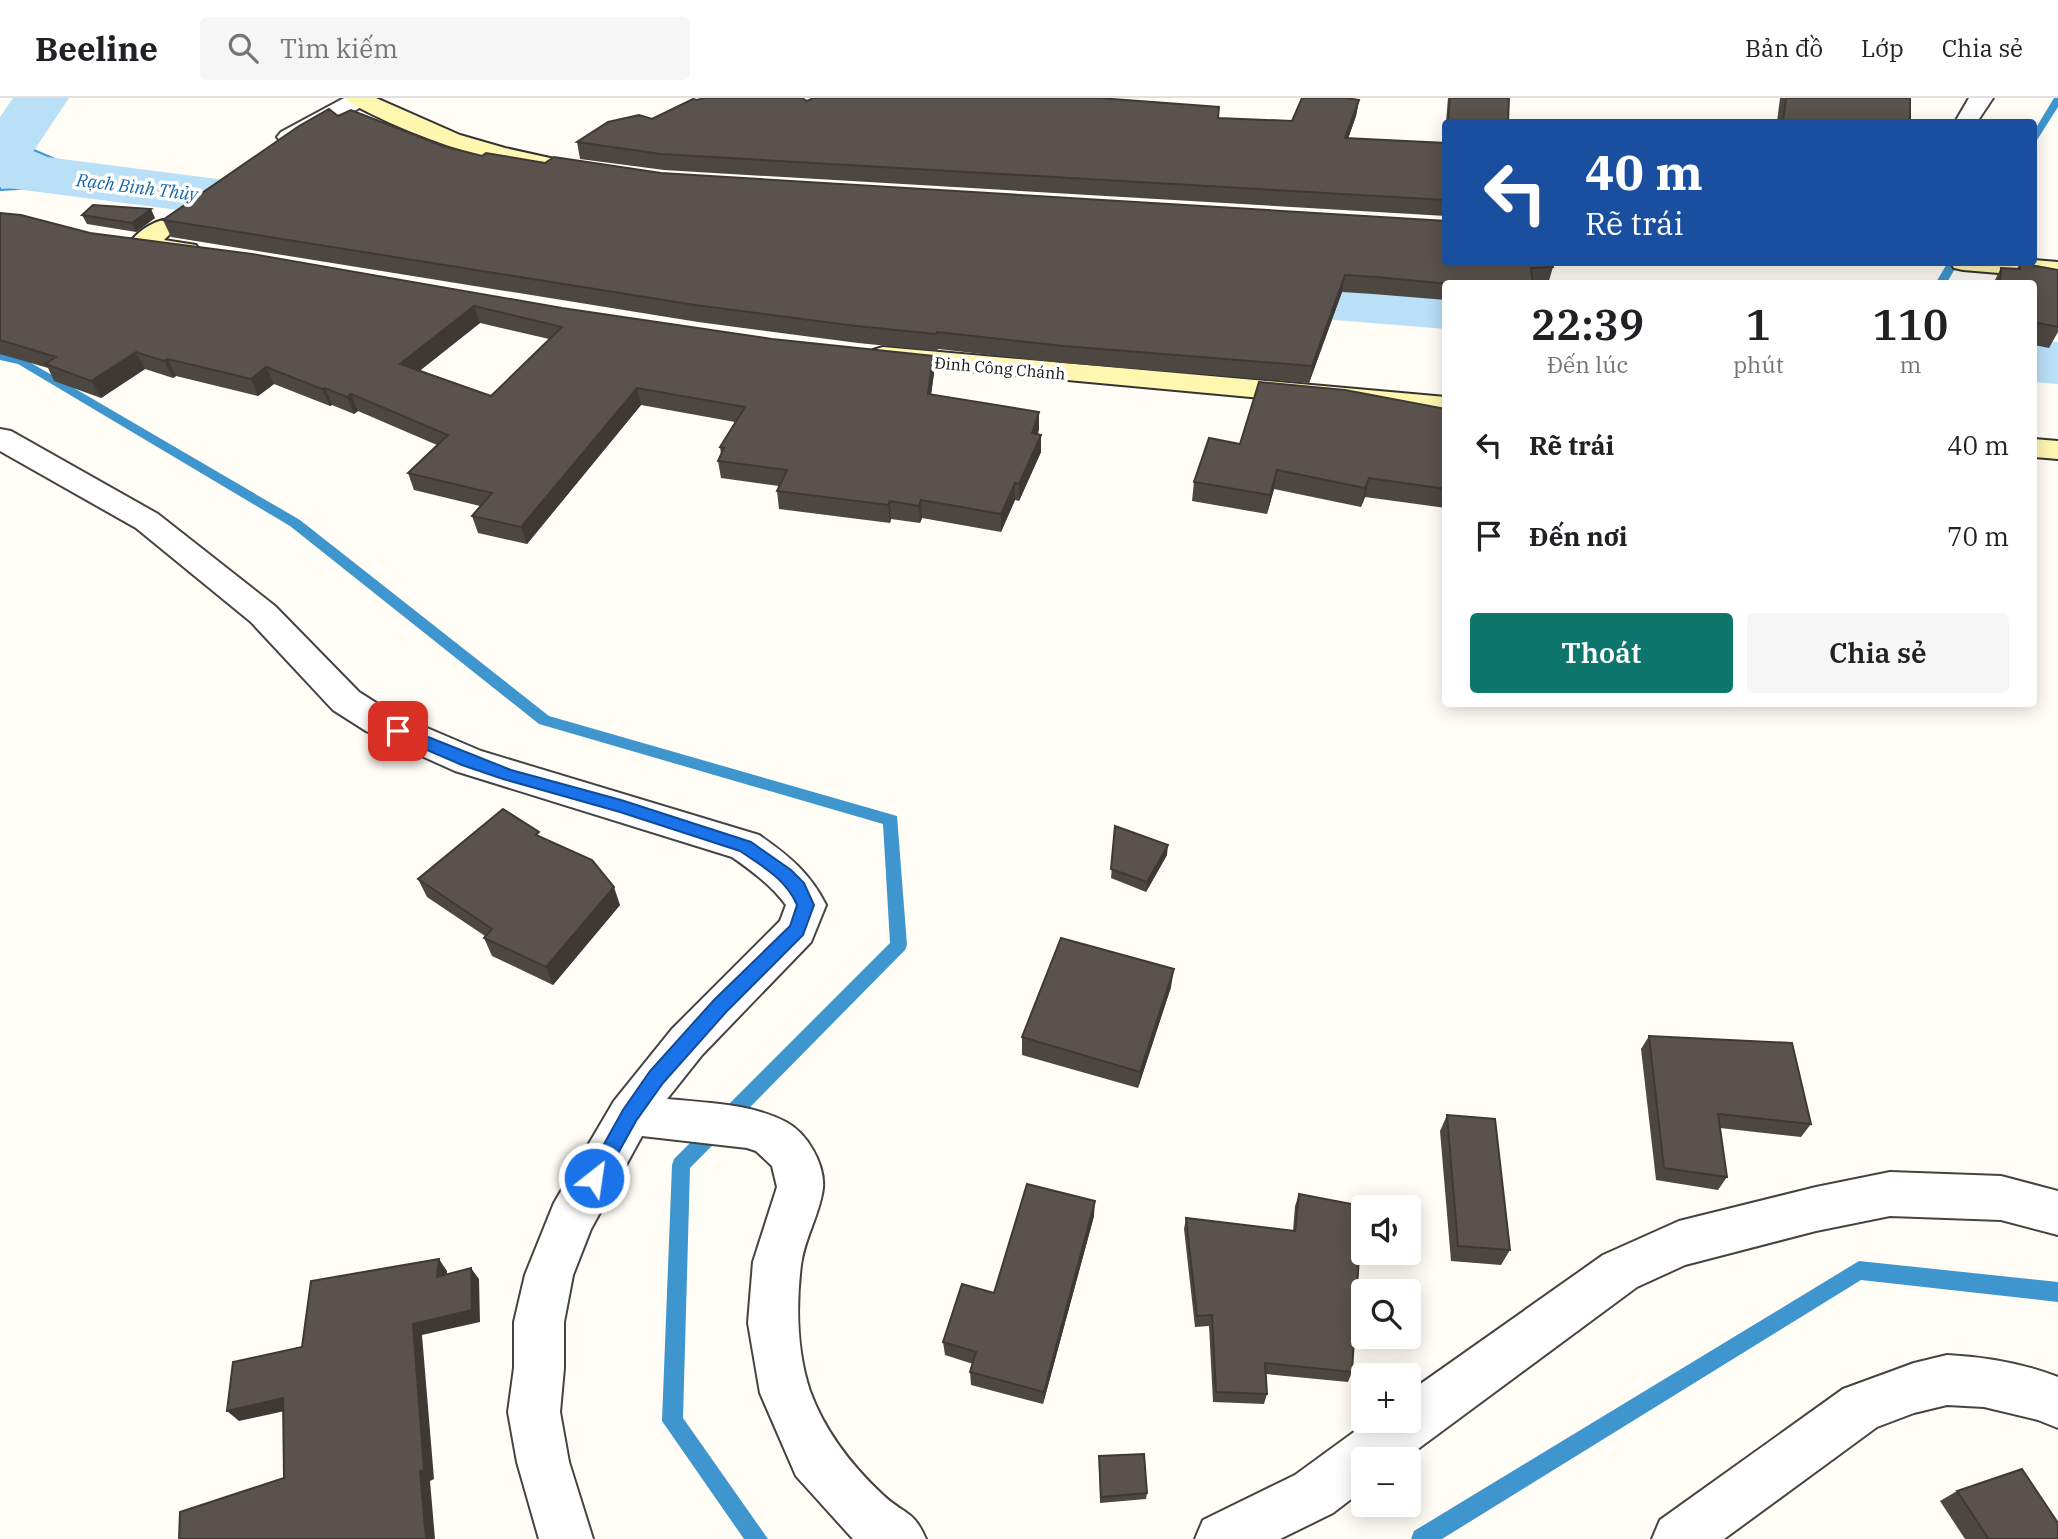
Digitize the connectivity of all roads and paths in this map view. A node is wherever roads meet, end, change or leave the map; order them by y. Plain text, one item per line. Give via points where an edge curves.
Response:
1 (358, 98) edge
2 (1981, 98) edge
3 (1968, 119) edge
4 (273, 146) edge
5 (570, 168) edge
6 (151, 232) dead end
7 (207, 254) edge
8 (2011, 266) edge
9 (2047, 269) edge
10 (857, 353) edge
11 (1442, 406) edge
12 (0, 438) edge
13 (2037, 448) edge
14 (2058, 450) edge
15 (645, 1117) junction
16 (2058, 1213) edge
17 (2058, 1403) edge
18 (566, 1539) edge
19 (899, 1539) edge
20 (1222, 1539) edge
21 (1679, 1539) edge

1 - 4 street
1 - 5 street via 469,147
2 - 3 street
6 - 7 street
8 - 9 street
10 - 11 street, Đinh Công Chánh
12 - 15 street via 147,521 263,614 346,701 379,722 488,768 745,846 785,874 806,905 797,930 657,1077
13 - 14 street
15 - 18 street via 571,1219 549,1275 539,1322 534,1412
15 - 19 street via 747,1128 772,1137 793,1155 800,1187 777,1262 773,1323 785,1393 814,1458 865,1514
16 - 20 street via 2001,1198 1889,1194 1679,1244 1620,1271 1314,1494
17 - 21 street via 1984,1382 1947,1380 1882,1399 1861,1407

